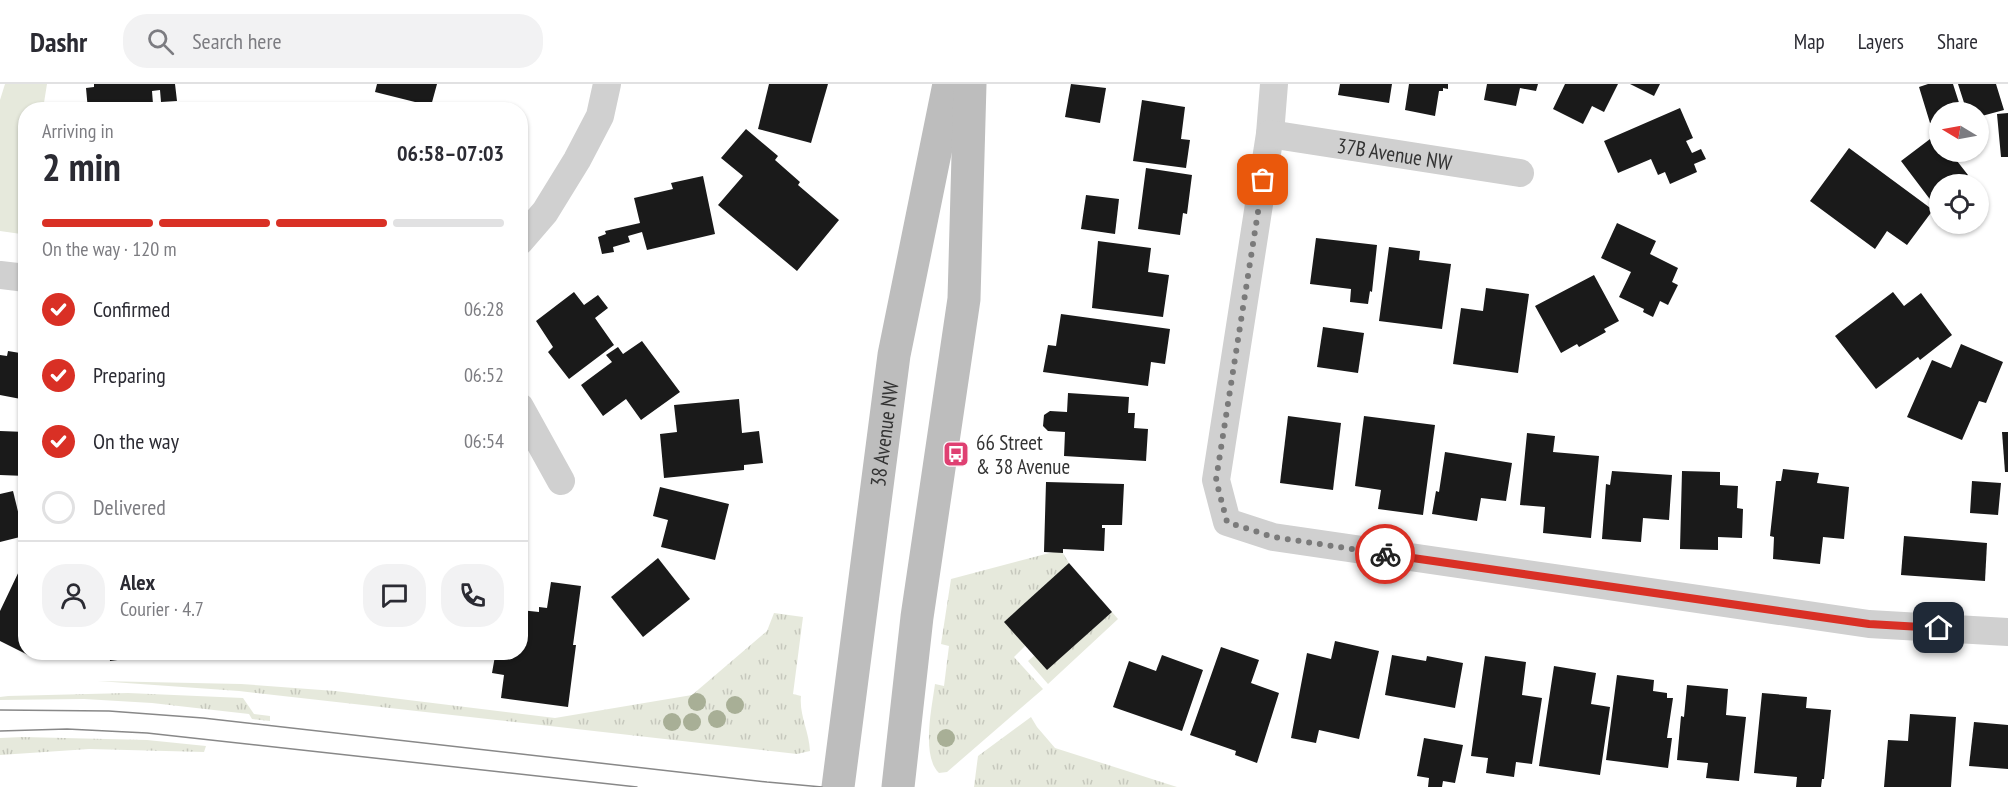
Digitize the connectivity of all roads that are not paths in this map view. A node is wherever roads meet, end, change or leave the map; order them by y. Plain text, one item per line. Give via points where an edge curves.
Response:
1 (607, 84) edge
2 (950, 84) edge
3 (970, 84) edge
4 (1274, 84) edge
5 (1270, 134) junction
6 (1520, 173) dead end
7 (528, 232) edge
8 (0, 275) edge
9 (18, 277) edge
10 (528, 422) edge
11 (561, 481) dead end
12 (2008, 633) edge
13 (838, 787) edge
14 (898, 787) edge

1 - 7 street via 600,116 577,160
2 - 13 street, 38 Avenue NW via 894,355
3 - 14 street via 964,299 917,617
4 - 5 street
5 - 6 street, 37B Avenue NW
5 - 12 street via 1216,480 1227,522 1273,537 1846,621
8 - 9 street
10 - 11 street

